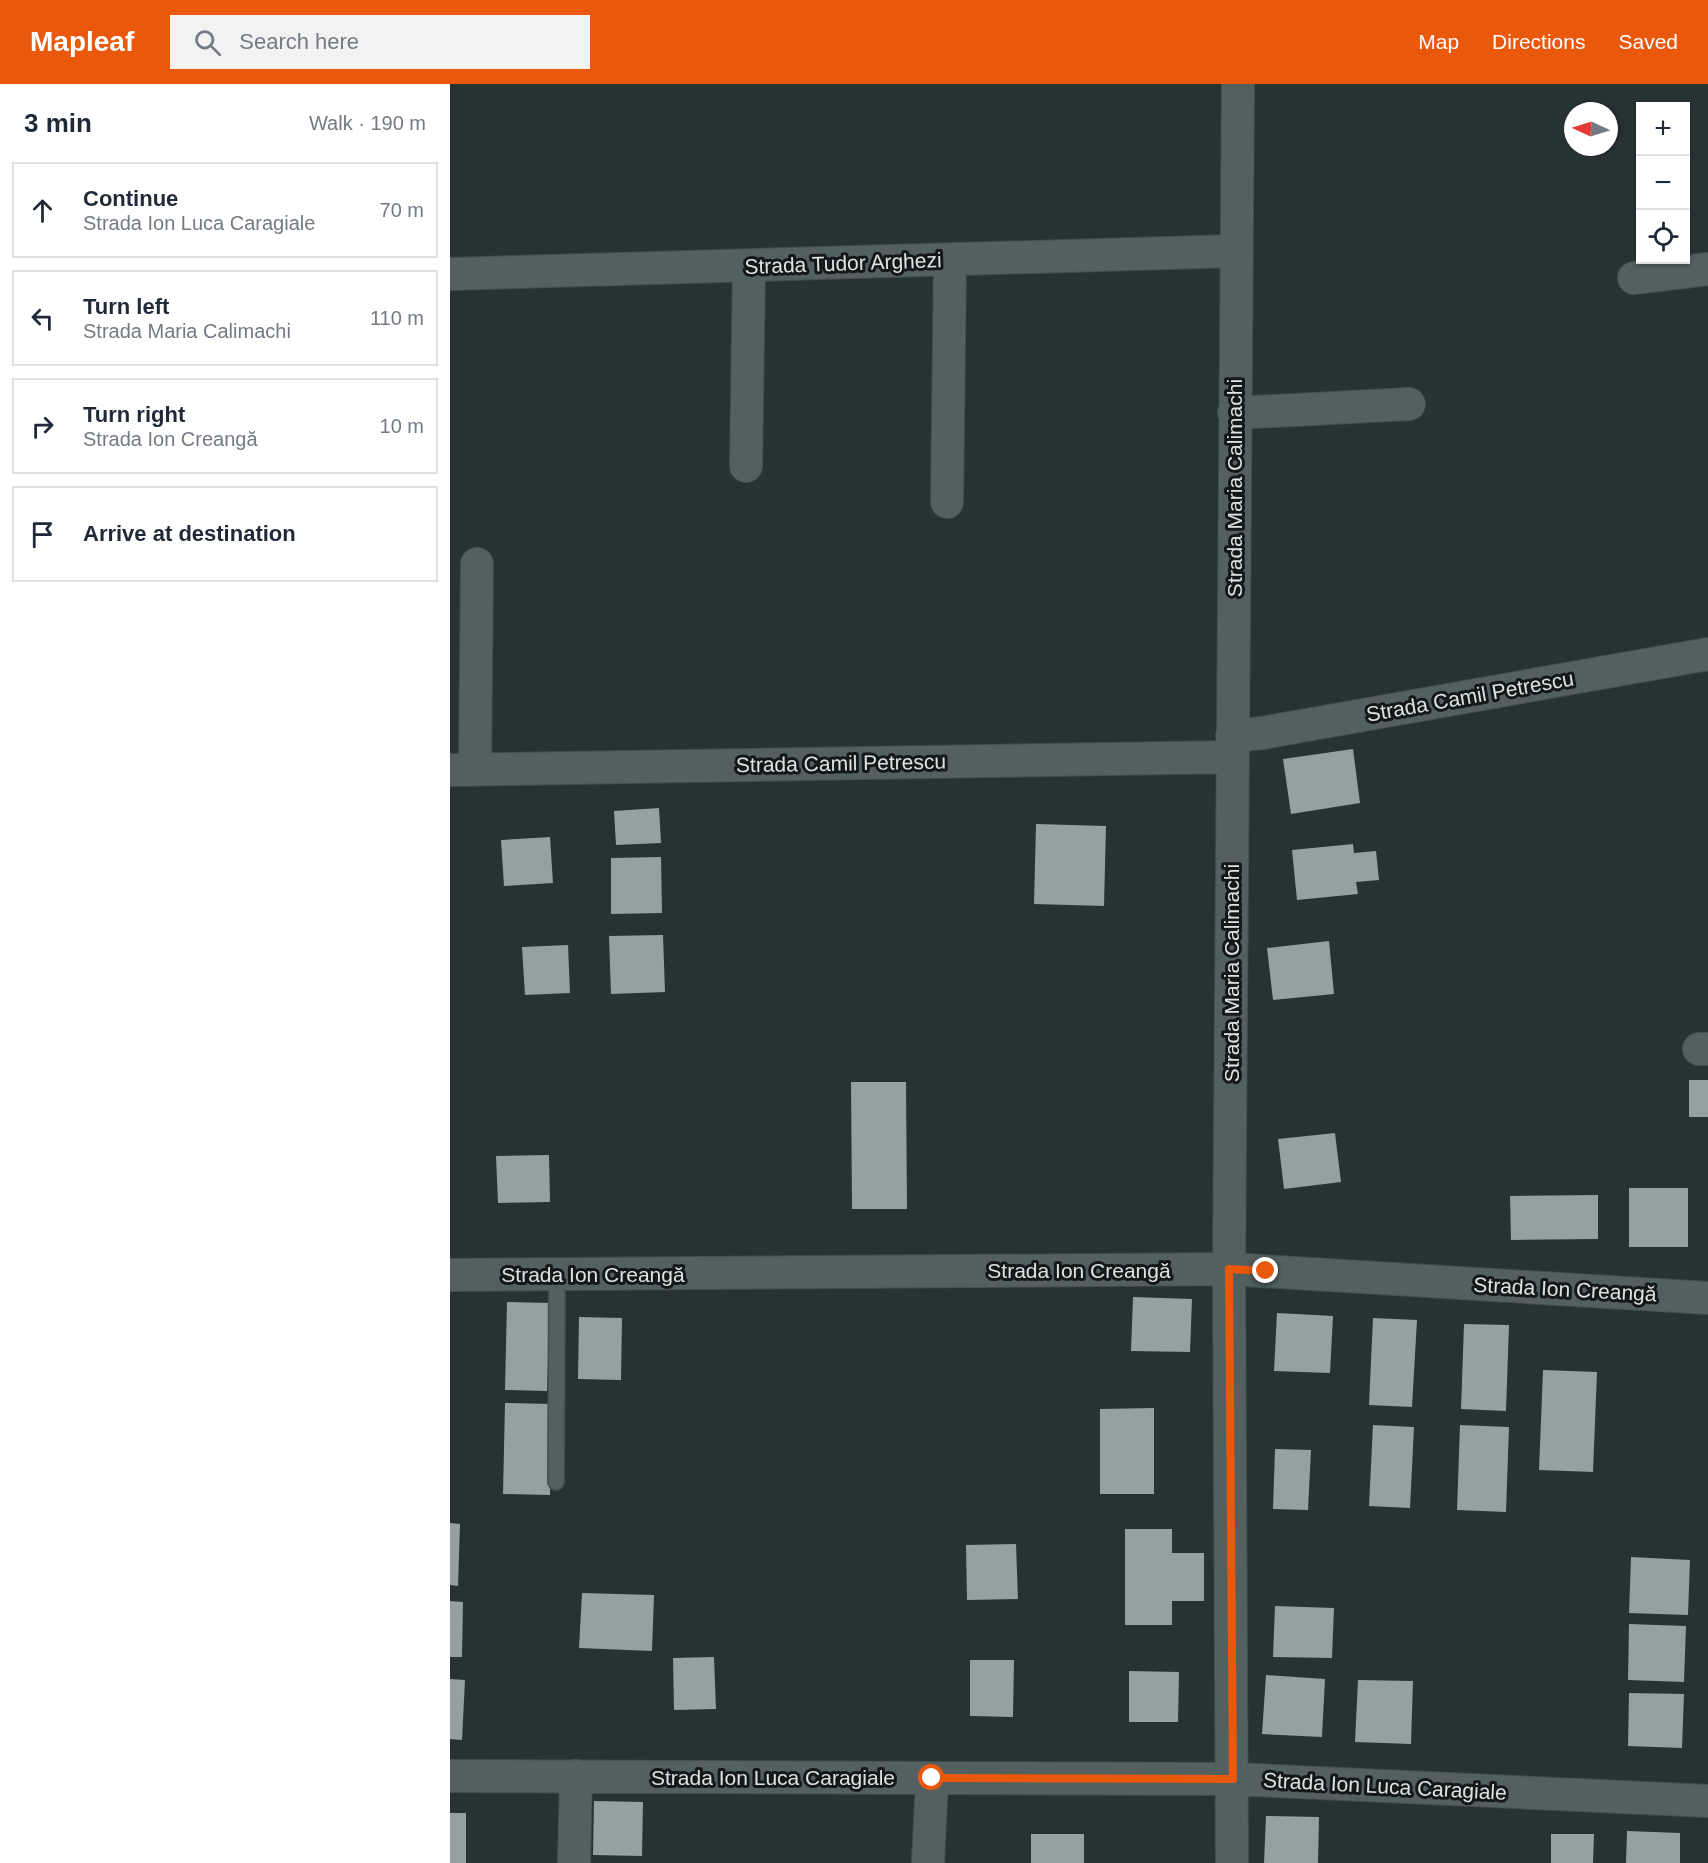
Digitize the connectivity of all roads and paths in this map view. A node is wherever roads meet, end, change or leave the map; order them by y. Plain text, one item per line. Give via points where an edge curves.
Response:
1 (1238, 84) edge
2 (1235, 251) junction
3 (950, 260) junction
4 (749, 266) junction
5 (1708, 268) edge
6 (450, 274) edge
7 (1634, 278) dead end
8 (1409, 404) dead end
9 (1234, 413) junction
10 (746, 466) dead end
11 (947, 502) dead end
12 (477, 564) dead end
13 (1708, 654) edge
14 (1232, 747) junction
15 (463, 769) edge
16 (1229, 1269) junction
17 (557, 1274) junction
18 (450, 1275) edge
19 (1708, 1298) edge
20 (556, 1482) dead end
21 (450, 1776) edge
22 (576, 1776) junction
23 (932, 1778) junction
24 (1233, 1779) junction
25 (1708, 1801) edge
26 (574, 1863) edge
27 (928, 1863) edge
28 (1232, 1863) edge

1 - 2 street, Strada Maria Calimachi
2 - 3 street, Strada Tudor Arghezi
2 - 9 street, Strada Maria Calimachi
3 - 4 street, Strada Tudor Arghezi
3 - 11 street
4 - 6 street, Strada Tudor Arghezi
4 - 10 street
5 - 7 street
8 - 9 street
9 - 14 street, Strada Maria Calimachi
12 - 15 street
13 - 14 street, Strada Camil Petrescu via 1262,733
14 - 15 street, Strada Camil Petrescu
14 - 16 street, Strada Maria Calimachi
16 - 17 street, Strada Ion Creangă
16 - 19 street, Strada Ion Creangă
16 - 24 street, Strada Maria Calimachi
17 - 18 street, Strada Ion Creangă
17 - 20 lane
21 - 22 street, Strada Ion Luca Caragiale
22 - 23 street, Strada Ion Luca Caragiale
22 - 26 street
23 - 24 street, Strada Ion Luca Caragiale
23 - 27 street
24 - 25 street, Strada Ion Luca Caragiale
24 - 28 street, Strada Maria Calimachi

